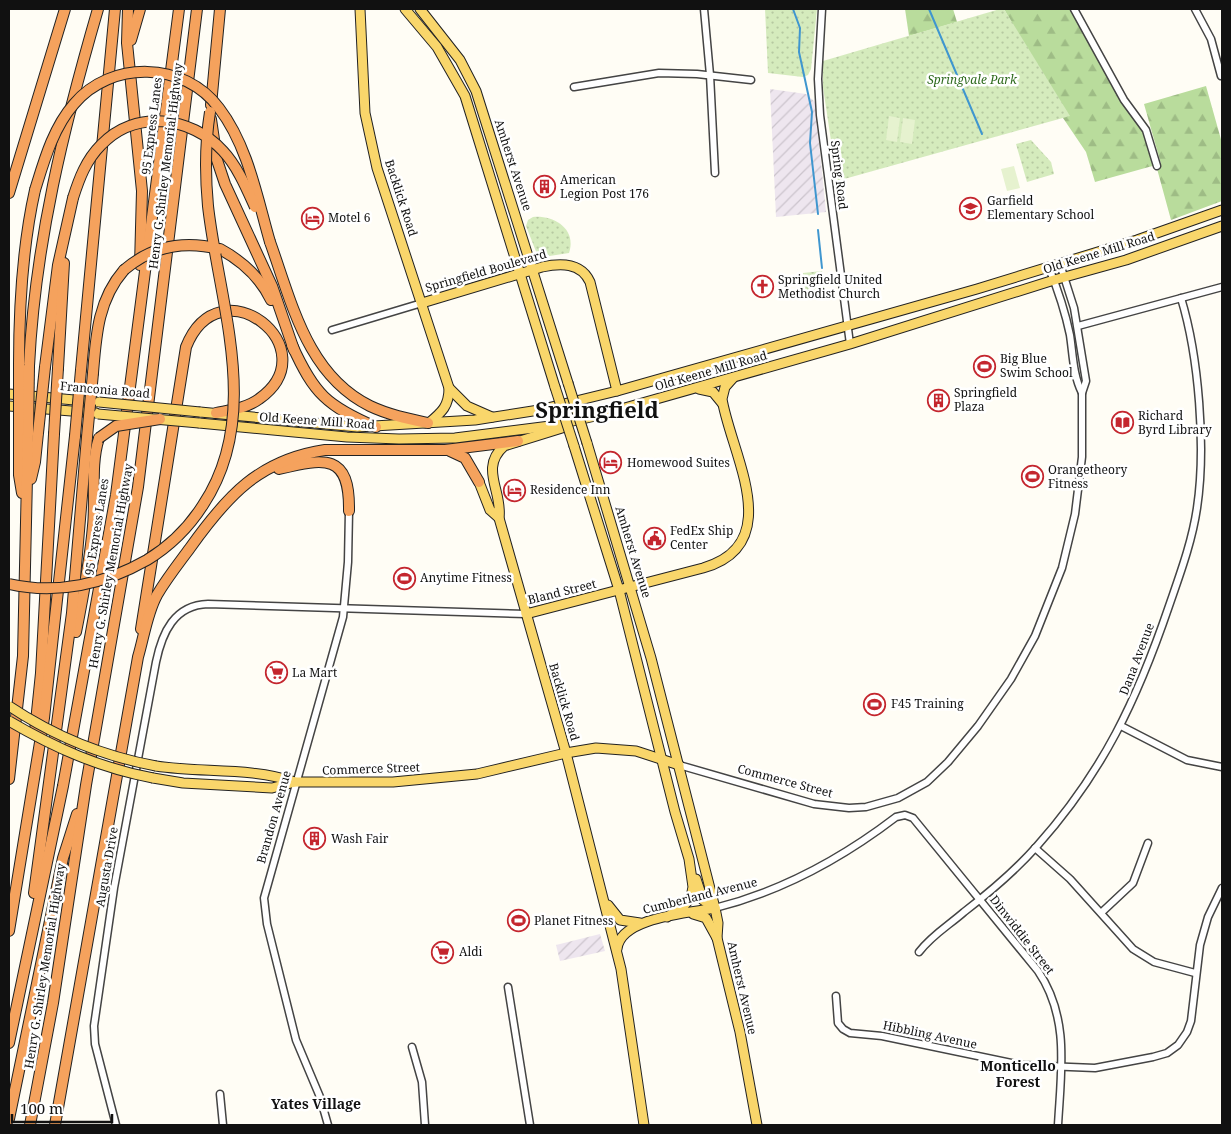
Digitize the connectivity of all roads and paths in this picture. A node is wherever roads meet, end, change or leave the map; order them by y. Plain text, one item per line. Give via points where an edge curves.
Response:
1 (64, 9) edge
2 (98, 9) edge
3 (115, 9) edge
4 (128, 9) edge
5 (140, 9) edge
6 (179, 9) edge
7 (197, 9) edge
8 (220, 9) edge
9 (405, 9) edge
10 (420, 9) edge
11 (704, 9) edge
12 (822, 9) edge
13 (1074, 9) edge
14 (1195, 9) edge
15 (361, 11) edge
16 (128, 60) junction
17 (710, 75) junction
18 (1222, 78) edge
19 (751, 80) dead end
20 (574, 88) dead end
21 (210, 112) junction
22 (1157, 166) dead end
23 (716, 174) dead end
24 (9, 193) edge
25 (1222, 210) edge
26 (1222, 226) edge
27 (270, 242) junction
28 (64, 247) junction
29 (1060, 264) junction
30 (1049, 268) junction
31 (533, 269) junction
32 (521, 272) junction
33 (1065, 276) junction
34 (1054, 280) junction
35 (1222, 287) edge
36 (1181, 298) junction
37 (422, 303) junction
38 (1078, 326) junction
39 (846, 327) junction
40 (138, 329) junction
41 (332, 330) dead end
42 (850, 344) junction
43 (294, 350) junction
44 (735, 377) junction
45 (449, 388) junction
46 (691, 389) junction
47 (618, 391) junction
48 (1082, 393) junction
49 (9, 394) edge
50 (723, 405) junction
51 (11, 407) edge
52 (200, 412) joint
53 (216, 413) junction
54 (600, 415) junction
55 (494, 418) junction
56 (160, 419) junction
57 (428, 424) junction
58 (376, 426) junction
59 (28, 432) junction
60 (518, 441) junction
61 (445, 450) junction
62 (265, 470) junction
63 (479, 482) joint
64 (349, 511) joint
65 (27, 518) junction
66 (499, 518) junction
67 (9, 584) edge
68 (630, 587) junction
69 (619, 590) junction
70 (345, 608) junction
71 (526, 614) junction
72 (176, 616) joint
73 (138, 657) junction
74 (61, 699) junction
75 (9, 706) edge
76 (9, 721) edge
77 (1121, 726) junction
78 (566, 753) junction
79 (662, 759) junction
80 (679, 765) junction
81 (1222, 767) edge
82 (9, 779) edge
83 (295, 782) junction
84 (86, 785) junction
85 (30, 805) junction
86 (926, 834) joint
87 (1148, 843) dead end
88 (1036, 848) junction
89 (689, 859) junction
90 (1222, 891) edge
91 (602, 893) junction
92 (980, 900) junction
93 (715, 908) junction
94 (1102, 912) junction
95 (688, 914) junction
96 (667, 917) junction
97 (642, 924) junction
98 (9, 931) edge
99 (717, 938) junction
100 (617, 952) junction
101 (919, 952) dead end
102 (1195, 973) junction
103 (22, 984) junction
104 (508, 987) dead end
105 (836, 996) dead end
106 (9, 1043) edge
107 (412, 1047) dead end
108 (1061, 1068) junction
109 (220, 1094) dead end
110 (9, 1120) edge
111 (30, 1125) edge
112 (55, 1125) edge
113 (116, 1125) edge
114 (223, 1125) edge
115 (328, 1125) edge
116 (425, 1125) edge
117 (530, 1125) edge
118 (644, 1125) edge
119 (757, 1125) edge
120 (1058, 1125) edge

1 - 24 highway
2 - 59 highway, bridge via 47,209 36,284
3 - 85 highway, bridge via 75,436 44,718
4 - 16 highway
5 - 16 highway
6 - 40 highway, 95 Express Lanes
7 - 84 highway, Henry G. Shirley Memorial Highway via 138,486
8 - 21 highway
9 - 32 main road, Amherst Avenue via 437,47 465,96
10 - 31 main road, Amherst Avenue via 452,48 473,86
11 - 17 street
12 - 39 street, Spring Road via 818,71 820,115
13 - 22 street via 1124,100 1146,130
14 - 18 street via 1211,39
15 - 37 main road, Backlick Road via 369,136
16 - 40 highway via 142,191
17 - 19 street
17 - 20 street via 659,73
17 - 23 street
21 - 43 highway, bridge via 217,160 225,184 272,286
21 - 67 highway, bridge via 205,148 207,192 234,393 230,441 220,473 186,529 164,548 132,568 101,581 66,587
25 - 29 main road, Old Keene Mill Road
26 - 33 main road, Old Keene Mill Road via 1126,260
27 - 28 highway, bridge via 227,155 201,133 180,123 148,122 127,127 110,137 90,159 73,198
27 - 57 highway via 309,345 322,368 348,393 375,408
27 - 59 highway, bridge via 242,148 226,118 200,89 167,74 148,71 105,80 84,94 59,126 47,153 27,228 19,364
28 - 59 highway, bridge via 58,265 45,367
28 - 85 highway, bridge via 41,673
29 - 30 main road, Old Keene Mill Road
29 - 33 street, Commerce Street
30 - 34 street, Commerce Street
30 - 39 main road, Old Keene Mill Road
31 - 32 main road, Springfield Boulevard
31 - 47 main road, Springfield Boulevard via 565,264 576,267 587,276
31 - 68 main road, Amherst Avenue, bridge
32 - 37 main road, Springfield Boulevard
32 - 69 main road, Amherst Avenue, bridge
33 - 34 main road, Old Keene Mill Road
33 - 38 street, Commerce Street
34 - 42 main road, Old Keene Mill Road
34 - 48 street, Commerce Street via 1066,319 1076,382
35 - 36 street
36 - 38 street
36 - 77 street, Dana Avenue via 1190,330 1196,374 1201,464 1197,509 1190,545 1155,648
37 - 41 street, Springfield Boulevard
37 - 45 main road, Backlick Road
38 - 48 street, Commerce Street via 1086,381
39 - 42 street, Spring Road
39 - 47 main road, Old Keene Mill Road
40 - 103 highway, 95 Express Lanes via 116,495 94,620
42 - 44 main road, Old Keene Mill Road
43 - 58 highway via 309,379 327,401 345,413
43 - 74 highway, bridge via 261,283 239,261 220,249 196,245 150,252 124,270 111,285 96,335 76,573
44 - 46 main road, Old Keene Mill Road
44 - 50 main road via 724,387
45 - 55 main road via 467,406
45 - 57 main road via 445,408
46 - 50 main road via 713,392
46 - 54 main road, Old Keene Mill Road
47 - 55 main road, Old Keene Mill Road
48 - 80 street, Commerce Street via 1079,486 1066,551 1050,601 1011,679 978,726 937,773 921,787 898,798 879,805 850,808 814,804
49 - 52 main road, Franconia Road, bridge
50 - 68 main road, Bland Street via 749,497 749,517 742,538 730,556 717,564
51 - 56 main road, Franconia Road, bridge
52 - 53 main road, Old Keene Mill Road
53 - 58 main road, Old Keene Mill Road
53 - 73 highway via 259,399 279,376 282,361 276,339 266,323 252,315 236,312 210,318 194,330 186,348
54 - 56 main road, Old Keene Mill Road, bridge via 511,432 427,439 347,437
54 - 60 main road, Backlick Road
55 - 57 main road, Old Keene Mill Road
56 - 74 highway, bridge via 116,426 99,438 95,450 88,572
57 - 58 main road, Old Keene Mill Road
59 - 65 highway
59 - 65 highway via 20,475
60 - 61 highway
60 - 66 main road, Backlick Road via 499,451 492,464
61 - 62 highway via 325,450 292,457
61 - 63 highway via 465,458
62 - 64 highway via 306,462 327,462 336,466 348,485
62 - 73 highway via 222,505 157,595
63 - 66 main road, Backlick Road via 490,510
64 - 70 street, Brandon Avenue
65 - 82 highway via 23,656
66 - 71 main road, Backlick Road
68 - 69 main road, Bland Street
68 - 80 main road, Amherst Avenue
69 - 71 main road, Bland Street
69 - 79 main road, Amherst Avenue
70 - 71 street, Bland Street
70 - 72 street, Bland Street via 204,604
70 - 83 street, Brandon Avenue via 324,691
71 - 78 main road, Backlick Road
72 - 113 street, Augusta Drive via 162,636 156,662 114,888 94,1036
73 - 112 highway
74 - 103 highway
75 - 83 main road, Commerce Street, bridge via 78,743 112,756 184,770 273,774
76 - 83 main road, Commerce Street, bridge via 88,761 153,778 272,788
77 - 81 street via 1187,760
77 - 88 street, Dana Avenue via 1085,786
78 - 79 main road, Commerce Street via 612,748 648,753
78 - 83 main road, Commerce Street via 456,777 350,784
78 - 91 main road, Backlick Road
79 - 80 main road, Commerce Street
79 - 89 main road, Amherst Avenue
80 - 93 main road, Amherst Avenue
83 - 115 street, Brandon Avenue via 267,882 265,912 296,1040
84 - 110 highway via 63,858
84 - 111 highway, Henry G. Shirley Memorial Highway via 53,1003
85 - 98 highway
86 - 92 street, Dinwiddie Street
86 - 93 street, Cumberland Avenue via 913,818 901,815 806,875 751,898
87 - 94 street via 1134,883
88 - 92 street, Dana Avenue
88 - 94 street
89 - 93 main road via 703,900
89 - 96 main road, Amherst Avenue via 693,886 691,897 683,908
90 - 102 street, Hibbling Avenue via 1206,922
91 - 97 main road, Backlick Road via 620,920
91 - 100 main road, Backlick Road
92 - 101 street, Dana Avenue via 930,938
92 - 108 street, Dinwiddie Street via 1049,989 1061,1026
93 - 95 main road, Cumberland Avenue
93 - 99 main road, Amherst Avenue
94 - 102 street via 1124,940 1142,956 1166,967
95 - 96 main road, Cumberland Avenue
95 - 99 main road via 706,918
96 - 97 main road, Cumberland Avenue
97 - 100 main road, Cumberland Avenue via 623,935
99 - 119 main road, Amherst Avenue via 740,1032
100 - 118 main road, Backlick Road via 626,993
102 - 108 street, Hibbling Avenue via 1190,1026 1174,1048 1153,1058 1105,1067
103 - 106 highway, 95 Express Lanes
104 - 117 street
105 - 108 street, Hibbling Avenue via 838,1023 850,1033 945,1048 1003,1063
107 - 116 street via 423,1088
108 - 120 street, Dinwiddie Street
109 - 114 street

